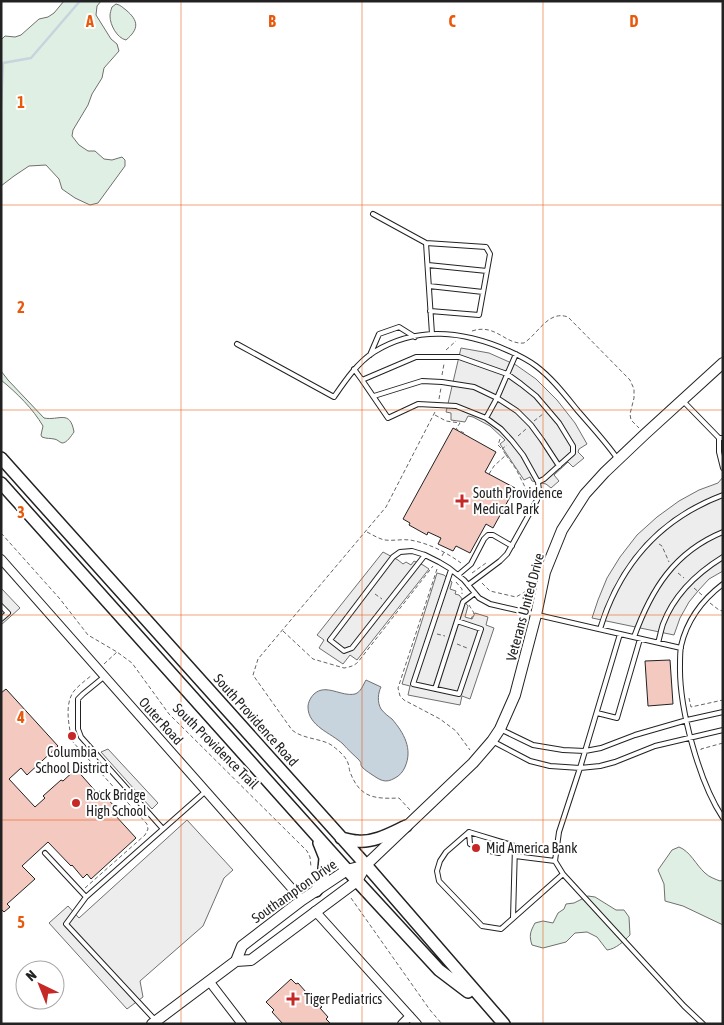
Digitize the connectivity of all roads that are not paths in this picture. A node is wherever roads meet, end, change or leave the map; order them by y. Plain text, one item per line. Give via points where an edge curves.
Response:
1 (373, 214) dead end
2 (426, 242) junction
3 (428, 265) junction
4 (487, 271) junction
5 (429, 286) junction
6 (483, 292) junction
7 (430, 311) junction
8 (432, 334) junction
9 (415, 336) junction
10 (237, 344) dead end
11 (516, 354) junction
12 (369, 355) junction
13 (723, 363) edge
14 (354, 370) junction
15 (507, 374) junction
16 (362, 380) junction
17 (374, 396) junction
18 (497, 398) junction
19 (682, 400) junction
20 (486, 418) junction
21 (721, 438) edge
22 (1, 458) edge
23 (618, 460) junction
24 (559, 466) junction
25 (723, 468) edge
26 (538, 482) junction
27 (1, 483) edge
28 (723, 495) edge
29 (723, 532) edge
30 (512, 546) junction
31 (425, 555) junction
32 (723, 557) edge
33 (1, 559) edge
34 (451, 570) junction
35 (458, 575) junction
36 (723, 584) edge
37 (468, 585) junction
38 (475, 593) junction
39 (1, 606) edge
40 (536, 614) junction
41 (1, 619) edge
42 (457, 621) junction
43 (600, 629) junction
44 (620, 634) junction
45 (634, 637) junction
46 (640, 639) junction
47 (658, 643) junction
48 (681, 648) junction
49 (105, 676) junction
50 (435, 689) junction
51 (597, 712) junction
52 (723, 712) edge
53 (687, 720) junction
54 (500, 729) junction
55 (723, 730) edge
56 (691, 738) junction
57 (492, 741) junction
58 (585, 751) junction
59 (580, 768) junction
60 (207, 790) junction
61 (723, 818) edge
62 (406, 826) junction
63 (163, 829) junction
64 (312, 830) junction
65 (470, 832) junction
66 (341, 838) junction
67 (509, 844) junction
68 (474, 846) dead end
69 (490, 851) dead end
70 (45, 853) dead end
71 (515, 856) junction
72 (555, 860) junction
73 (366, 865) junction
74 (347, 870) junction
75 (563, 874) junction
76 (357, 881) junction
77 (316, 891) junction
78 (86, 897) junction
79 (302, 900) junction
80 (315, 911) junction
81 (513, 918) junction
82 (236, 961) junction
83 (209, 982) junction
84 (486, 1004) junction
85 (410, 1016) junction
86 (154, 1022) edge
87 (242, 1024) edge
88 (402, 1024) edge
89 (417, 1024) edge
90 (504, 1024) edge
91 (703, 1024) edge

1 - 2 lane
2 - 3 lane
2 - 4 lane via 486,247 490,254
3 - 4 lane
3 - 5 lane
4 - 6 lane
5 - 6 lane
5 - 7 lane
6 - 7 lane via 479,315
7 - 8 lane
8 - 9 lane
8 - 11 lane via 490,342
9 - 12 lane
9 - 12 lane via 398,327 379,334
10 - 14 lane via 334,397
11 - 15 lane
11 - 23 lane via 551,379
12 - 14 lane
13 - 19 street, Veterans United Drive
14 - 16 lane
15 - 16 lane via 459,357 416,357
15 - 18 lane
15 - 24 lane via 536,396 574,446 573,453
16 - 17 lane
17 - 18 lane via 422,381 474,387
17 - 20 lane via 388,418 418,404 456,406
18 - 20 lane
18 - 24 lane via 531,425
19 - 21 lane
19 - 23 street, Veterans United Drive
20 - 26 lane via 512,441
21 - 25 lane via 719,452
22 - 66 main road, South Providence Road
23 - 40 street, Veterans United Drive via 585,494 562,530 545,572
24 - 26 lane
26 - 30 lane via 537,500
27 - 64 main road, South Providence Road
28 - 43 lane via 686,512 637,554 613,595
29 - 45 lane via 704,541 672,568 648,603
30 - 35 lane via 488,535 471,564
30 - 37 lane via 500,561
31 - 31 lane via 412,551 400,552 394,557 330,640 344,651 352,648
31 - 34 lane
32 - 47 lane via 689,584 671,608
33 - 49 street, Outer Road
34 - 35 lane
34 - 50 lane via 413,684
35 - 37 lane
36 - 48 lane via 697,610 686,629
37 - 38 lane
38 - 40 lane via 490,604
38 - 42 lane via 463,602
39 - 41 lane via 8,613
40 - 43 lane
40 - 54 street, Veterans United Drive via 515,695
42 - 50 lane
42 - 50 lane via 481,629 459,694
43 - 44 lane
44 - 45 lane
44 - 51 lane
45 - 46 lane
46 - 47 lane
46 - 51 lane via 617,718
47 - 48 lane
48 - 53 lane via 680,672
49 - 60 street, Outer Road
49 - 63 lane via 78,699 81,737
51 - 58 lane
52 - 53 lane
53 - 56 lane
53 - 58 lane
54 - 57 street, Veterans United Drive
54 - 58 lane via 533,745
55 - 56 lane
56 - 59 lane via 655,746 615,762
56 - 61 lane via 704,780
57 - 59 lane via 530,761
57 - 62 street, Veterans United Drive
58 - 59 lane
59 - 72 lane via 559,832
60 - 63 lane
60 - 79 street, Outer Road
62 - 66 main road via 366,841
62 - 73 street, Veterans United Drive
63 - 78 lane
64 - 74 main road, South Providence Road
64 - 77 main road via 325,858 323,880
65 - 67 lane
65 - 68 lane via 470,844
65 - 81 lane via 446,852 437,871 439,881 482,926 501,929
66 - 73 main road, South Providence Road
67 - 69 lane via 499,853
67 - 71 lane via 515,846
70 - 78 lane
71 - 72 lane
71 - 81 lane
72 - 75 lane
73 - 74 street, Southampton Drive
73 - 76 street, Southampton Drive
73 - 84 main road, South Providence Road
74 - 76 main road, South Providence Road
74 - 77 street, Southampton Drive
75 - 81 lane
75 - 91 lane
76 - 80 street, Southampton Drive
76 - 84 main road, South Providence Road via 439,970
77 - 79 street, Southampton Drive
78 - 86 lane via 66,924
79 - 82 street, Southampton Drive via 242,946
80 - 82 street, Southampton Drive via 250,960
80 - 85 street
82 - 83 street, Southampton Drive
83 - 86 street, Southampton Drive
83 - 87 street
84 - 90 main road, South Providence Road
85 - 88 street
85 - 89 street

